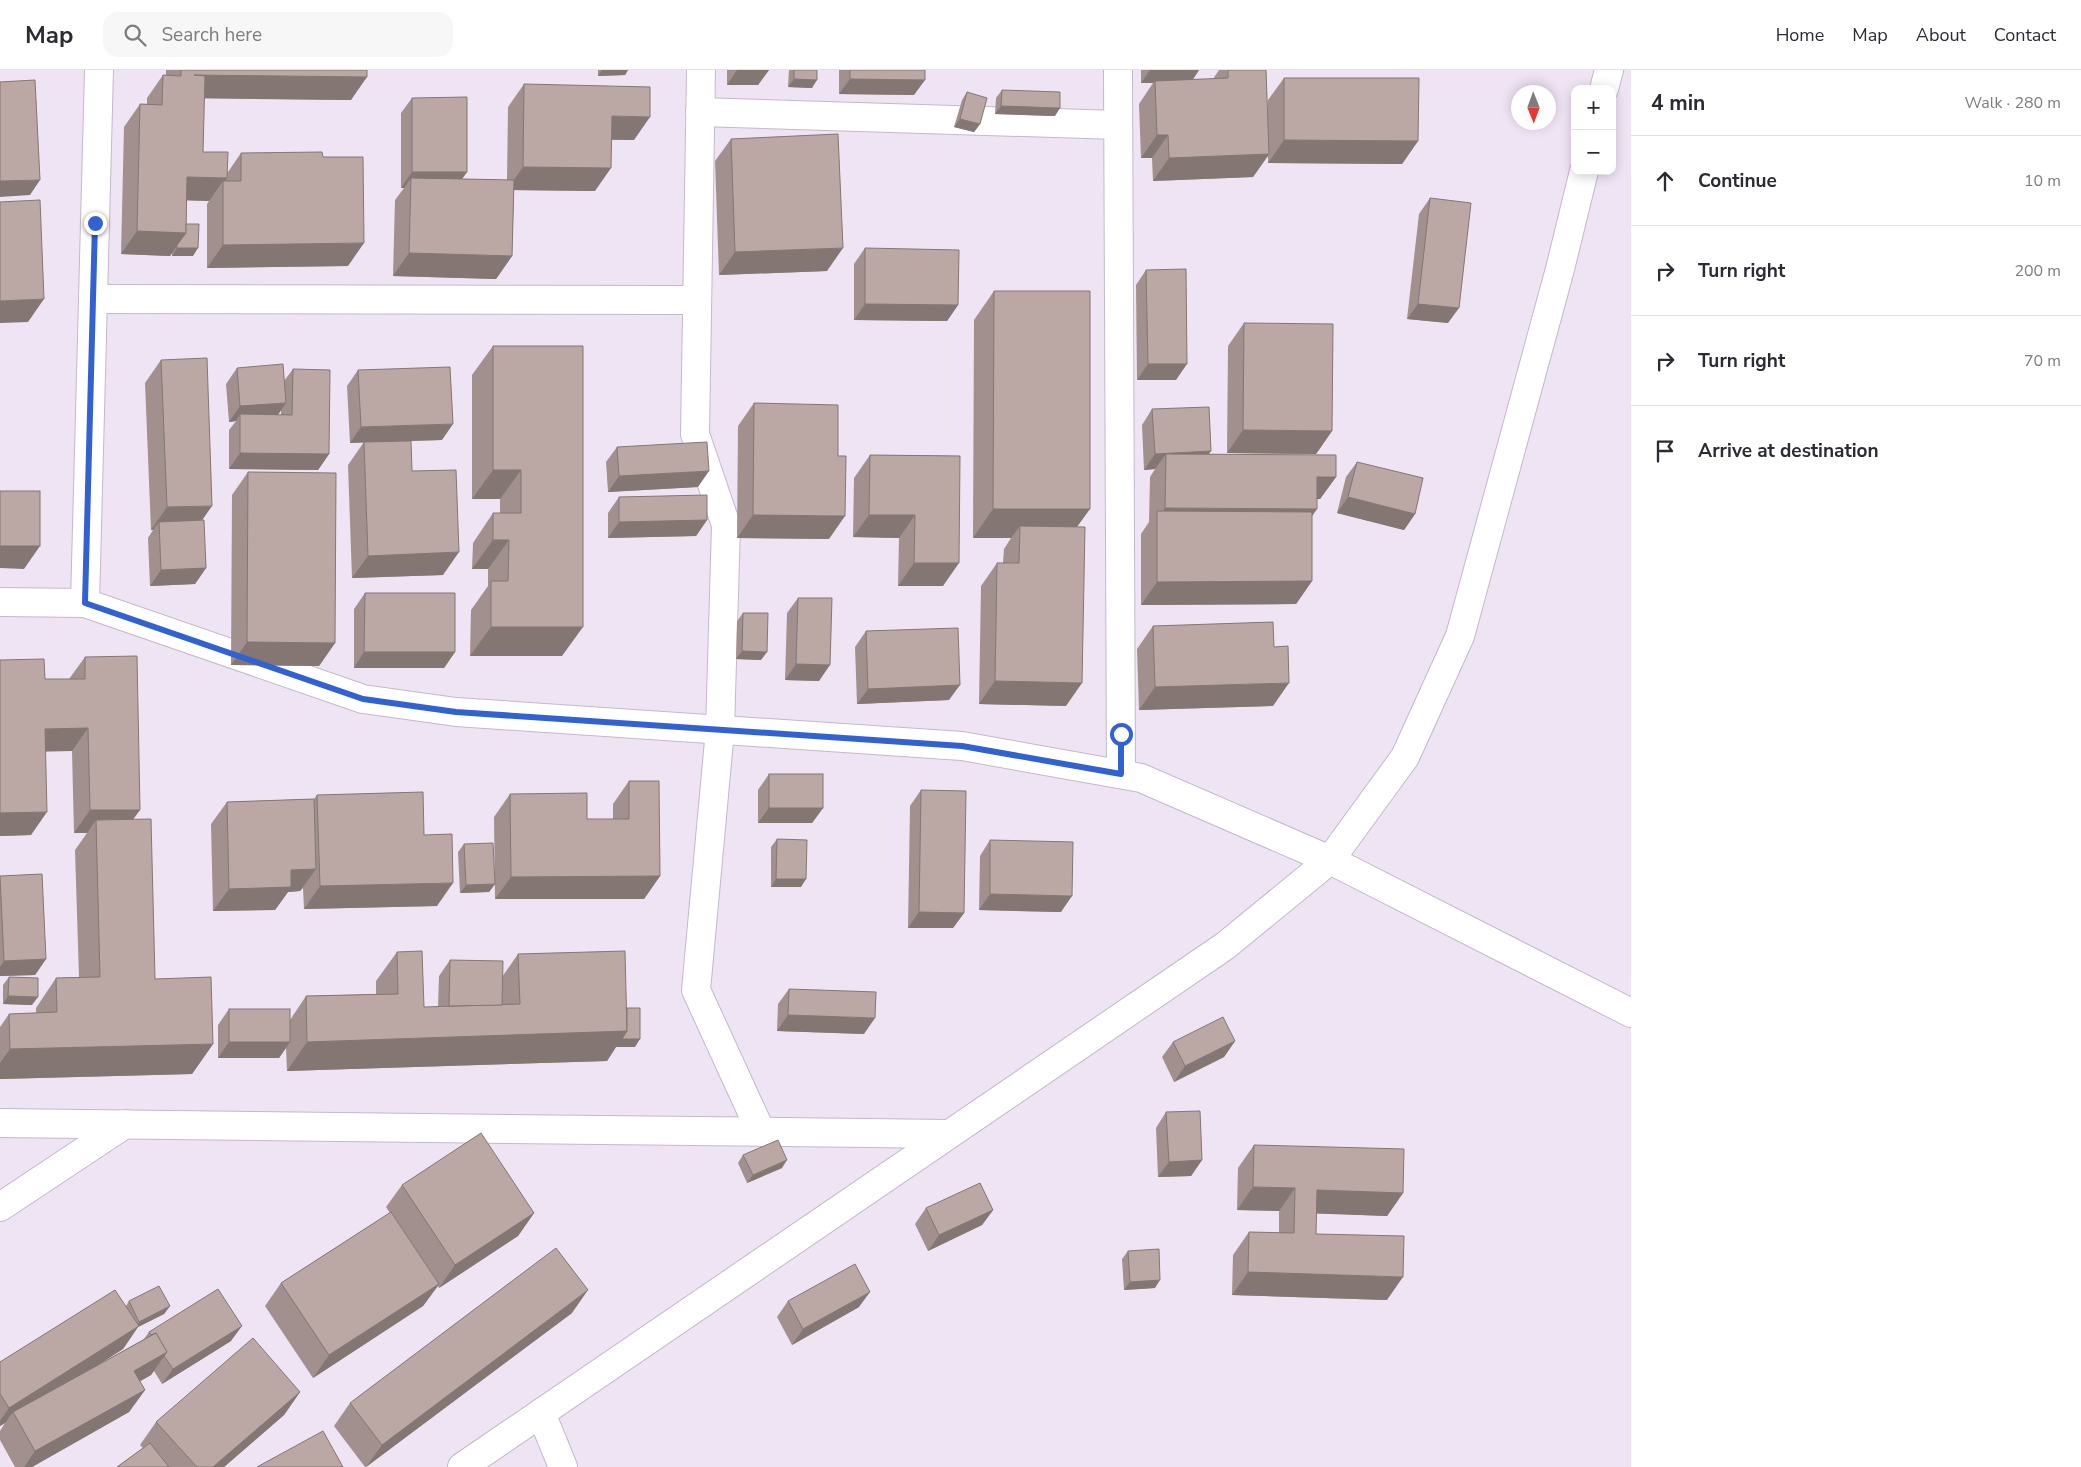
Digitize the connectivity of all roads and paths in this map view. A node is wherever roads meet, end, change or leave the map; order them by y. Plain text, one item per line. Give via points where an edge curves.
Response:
1 (99, 70) edge
2 (701, 70) edge
3 (1118, 70) edge
4 (1609, 70) edge
5 (1605, 85) edge
6 (700, 112) junction
7 (1118, 125) junction
8 (1583, 175) edge
9 (93, 299) junction
10 (696, 300) junction
11 (0, 602) edge
12 (85, 603) junction
13 (720, 730) junction
14 (1121, 774) junction
15 (1330, 860) junction
16 (1631, 1013) edge
17 (0, 1123) edge
18 (125, 1124) junction
19 (761, 1132) junction
20 (949, 1134) junction
21 (0, 1207) edge
22 (541, 1413) junction
23 (462, 1467) edge
24 (563, 1467) edge

1 - 9 street
2 - 6 street
3 - 7 street
4 - 5 street
6 - 7 street
6 - 10 street
7 - 14 street
8 - 15 street via 1460,636 1405,757
9 - 10 street
9 - 12 street
10 - 13 street via 695,434 726,525
11 - 12 street
12 - 13 street via 363,699 456,712
13 - 14 street via 962,746
13 - 19 street via 696,990
14 - 15 street via 1141,778
15 - 16 street
15 - 20 street via 1225,946
17 - 18 street
18 - 19 street
18 - 21 street
19 - 20 street
20 - 22 street
22 - 23 street
22 - 24 street

